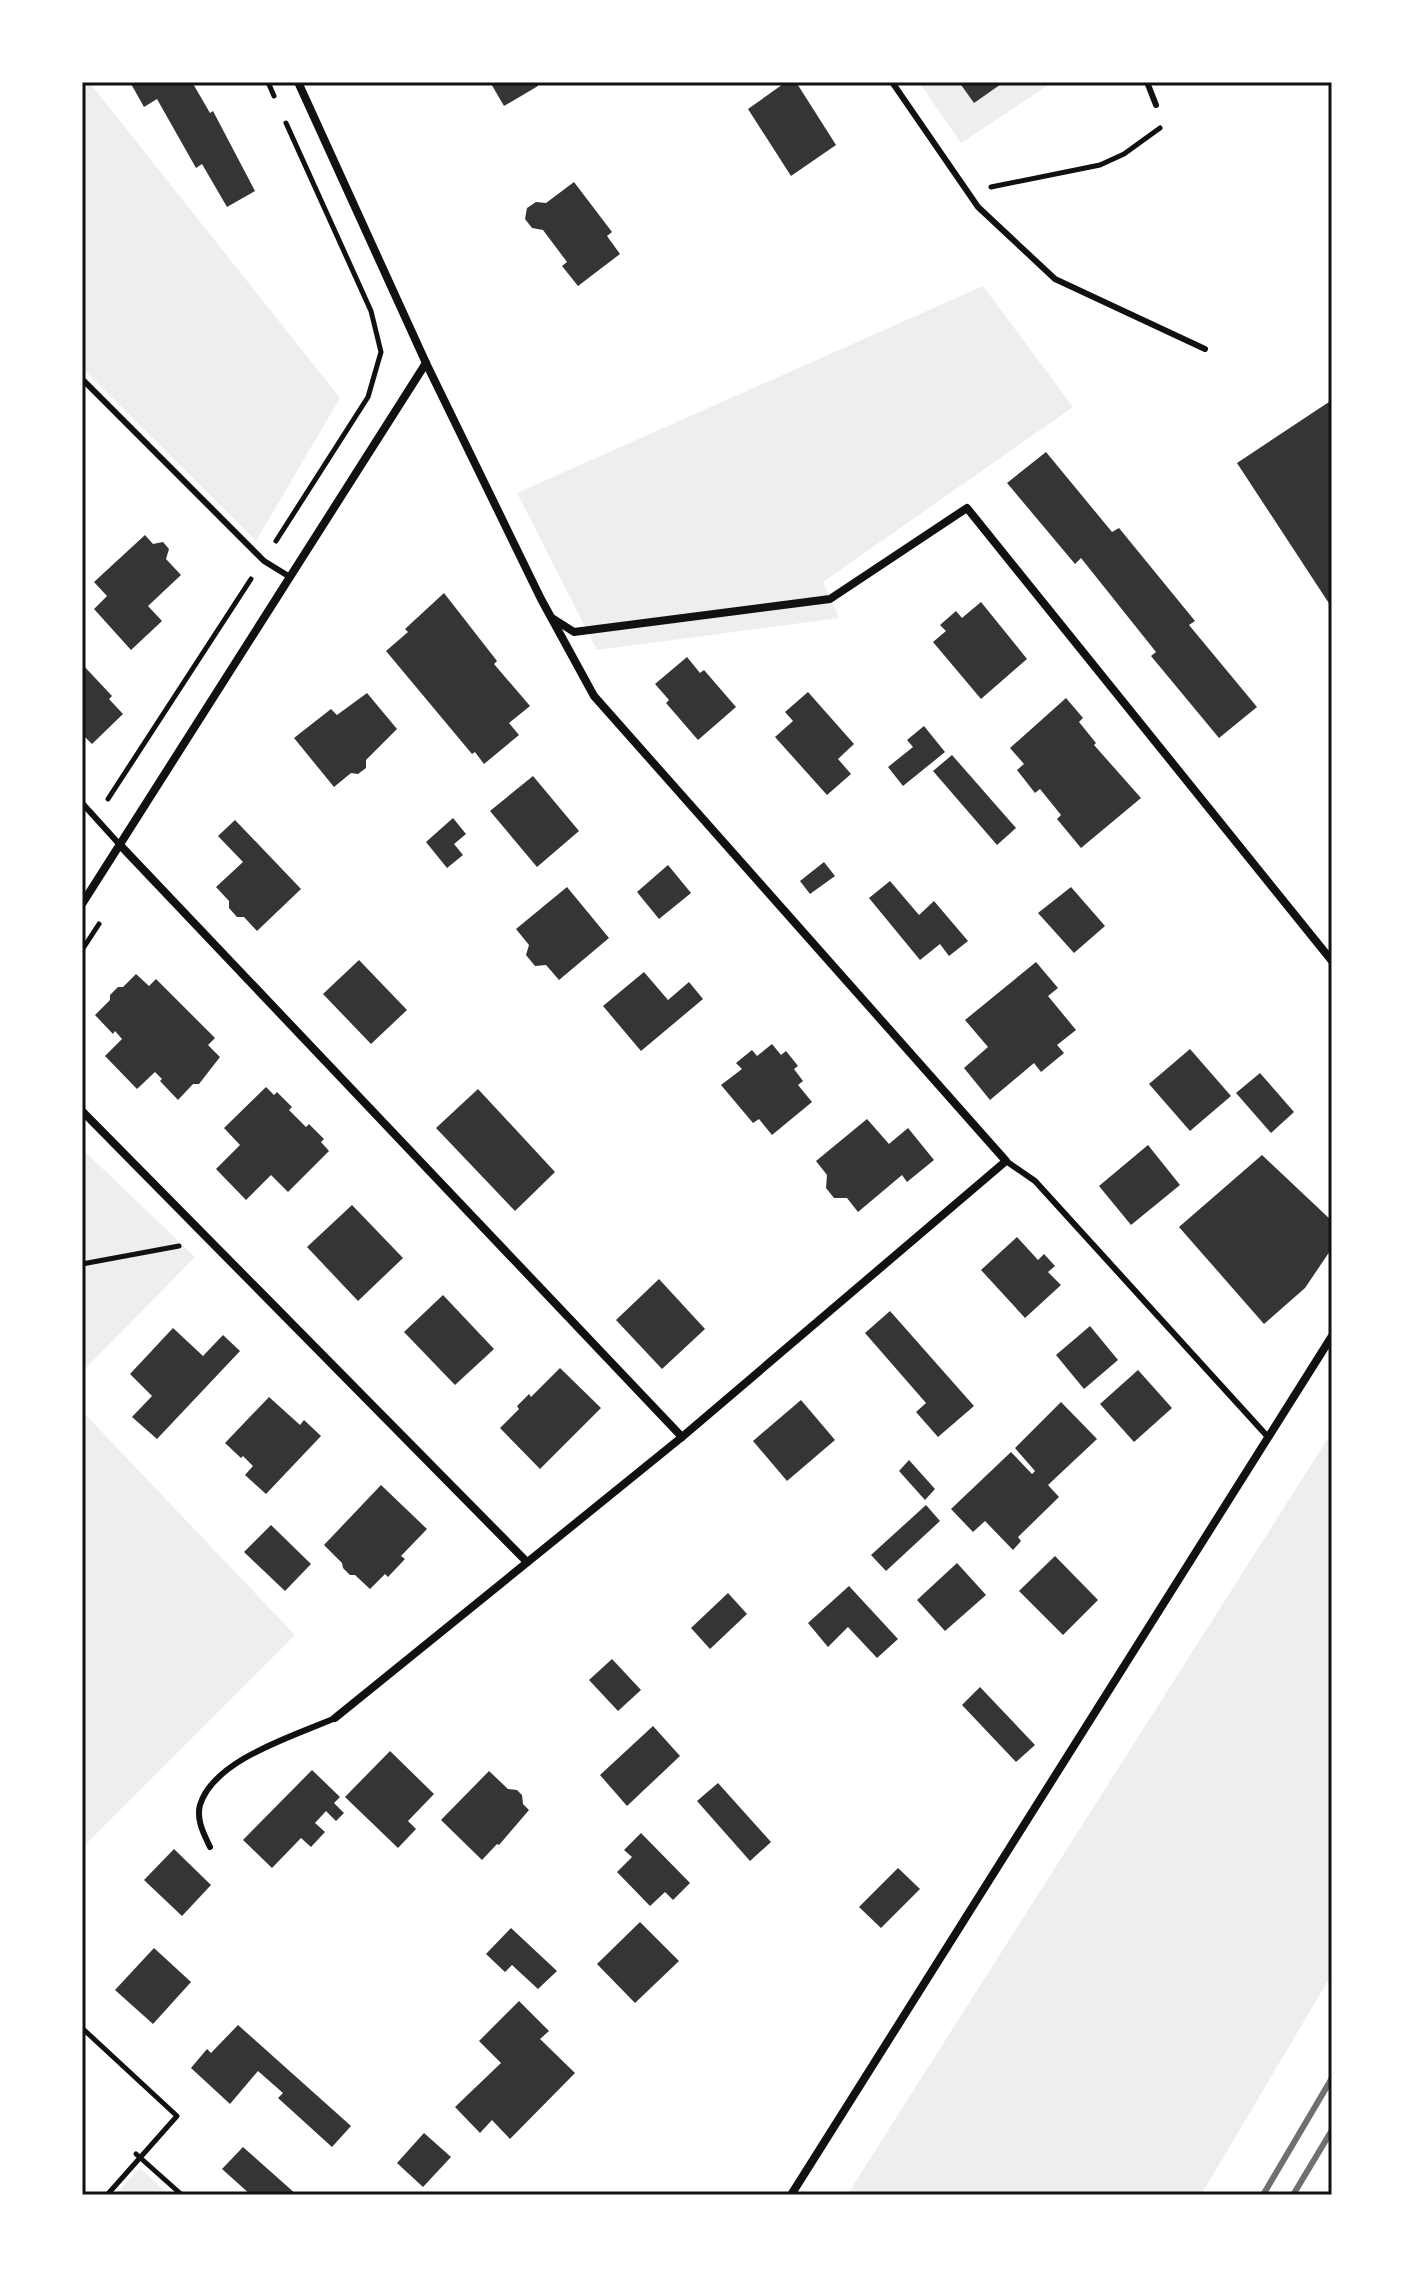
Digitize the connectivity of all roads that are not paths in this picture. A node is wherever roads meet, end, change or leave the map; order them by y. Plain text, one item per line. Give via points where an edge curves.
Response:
1 (298, 82) edge
2 (892, 82) edge
3 (1147, 82) edge
4 (1156, 105) dead end
5 (1205, 349) dead end
6 (426, 363) junction
7 (82, 379) edge
8 (290, 577) junction
9 (551, 617) junction
10 (82, 803) edge
11 (120, 845) junction
12 (82, 904) edge
13 (1332, 961) edge
14 (82, 1111) edge
15 (1006, 1161) junction
16 (1332, 1336) edge
17 (682, 1437) junction
18 (1268, 1437) junction
19 (527, 1562) junction
20 (335, 1718) joint
21 (210, 1847) dead end
22 (791, 2195) edge

1 - 6 street
2 - 5 lane via 978,207 1055,279
3 - 4 lane
6 - 8 street
6 - 9 street
7 - 8 lane via 264,561
8 - 11 street
9 - 13 street via 574,632 830,599 967,508
9 - 15 street via 594,696
10 - 11 lane
11 - 12 street
11 - 17 street
14 - 19 street
15 - 17 street
15 - 18 lane via 1035,1181
16 - 18 street
17 - 19 street
18 - 22 street
19 - 20 street
20 - 21 lane via 236,1763 211,1783 200,1806 200,1826

